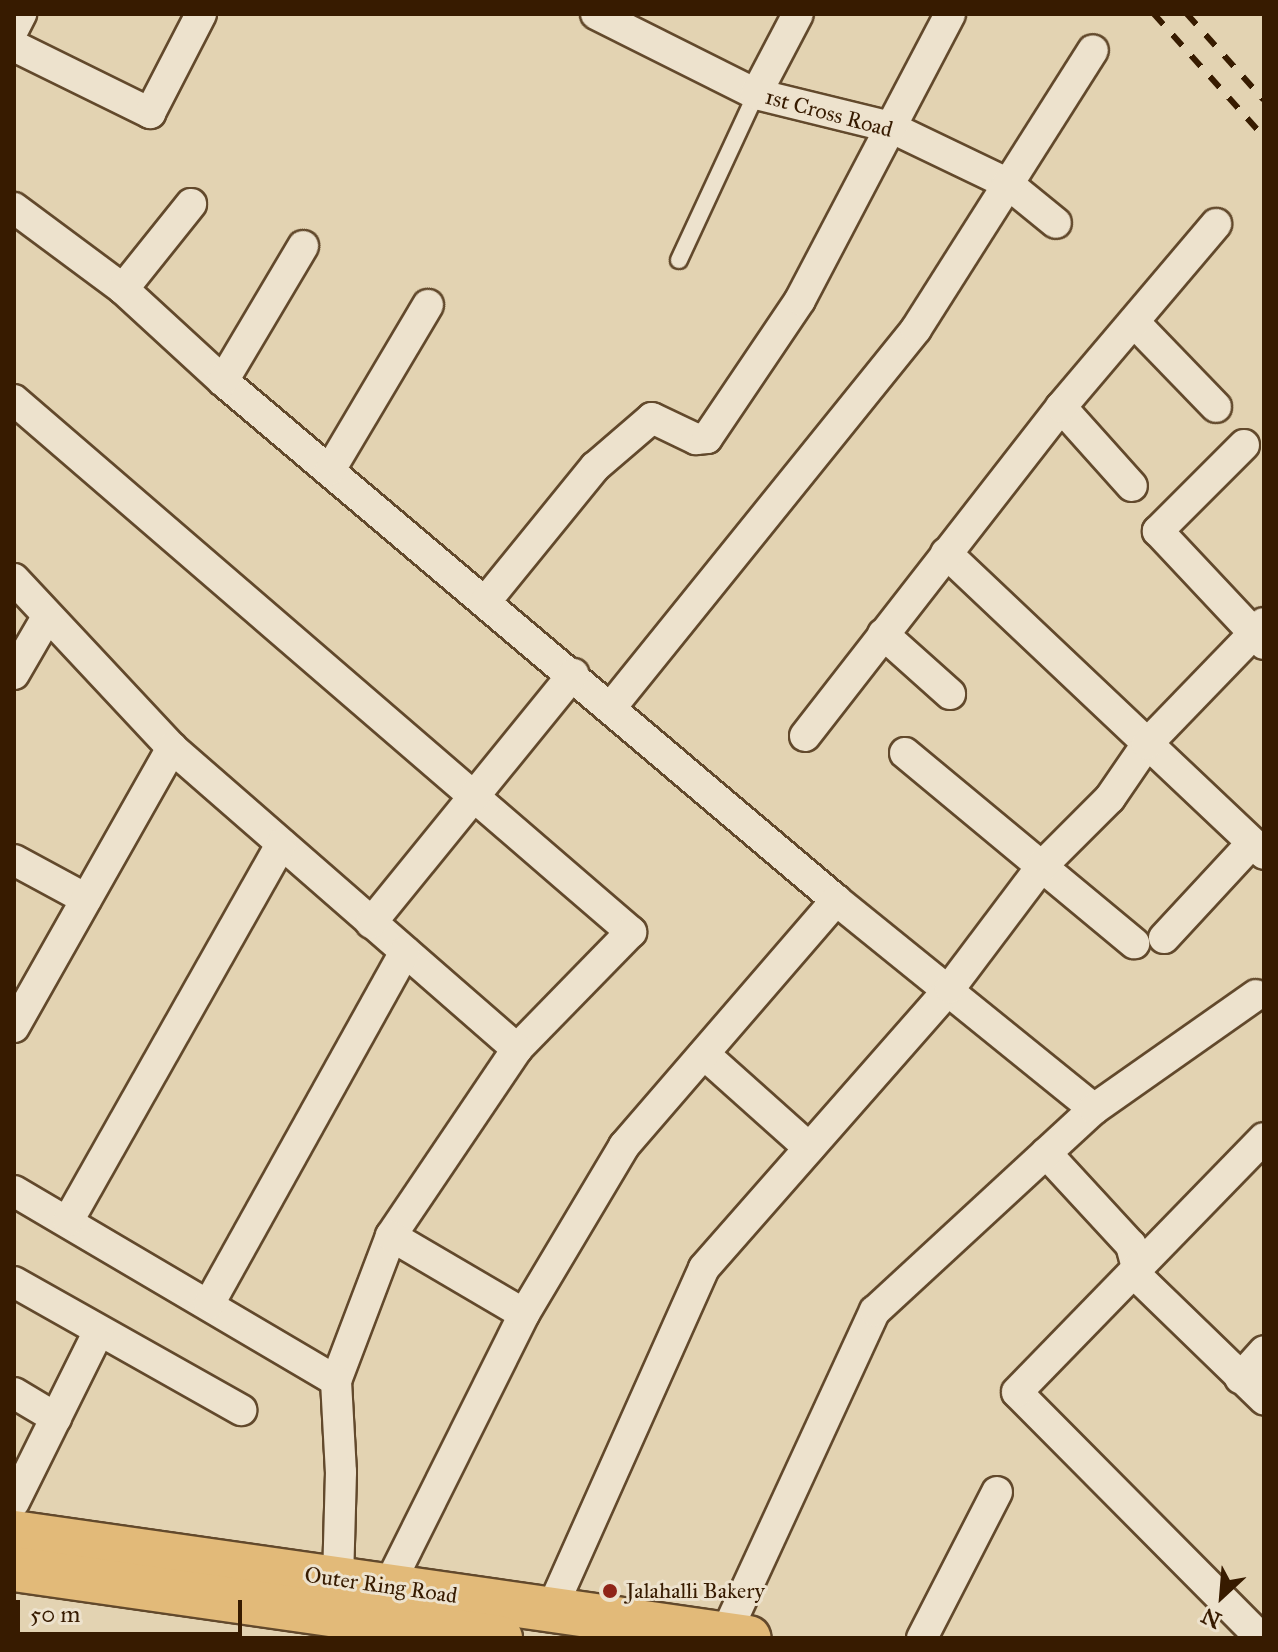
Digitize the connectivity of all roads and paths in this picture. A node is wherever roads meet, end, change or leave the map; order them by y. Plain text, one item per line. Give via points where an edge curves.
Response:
1 (21, 14) edge
2 (201, 14) edge
3 (596, 14) edge
4 (798, 14) edge
5 (950, 14) edge
6 (648, 25) edge
7 (14, 28) edge
8 (14, 46) edge
9 (1093, 50) dead end
10 (756, 94) junction
11 (890, 127) junction
12 (1007, 183) junction
13 (191, 204) dead end
14 (14, 208) edge
15 (1056, 223) dead end
16 (1216, 224) dead end
17 (303, 246) dead end
18 (679, 260) dead end
19 (123, 289) junction
20 (428, 305) dead end
21 (1134, 322) junction
22 (223, 381) junction
23 (14, 400) edge
24 (1061, 407) junction
25 (1216, 407) dead end
26 (1244, 445) dead end
27 (330, 470) junction
28 (1132, 486) dead end
29 (946, 553) junction
30 (14, 579) edge
31 (486, 601) junction
32 (47, 617) junction
33 (1260, 633) edge
34 (883, 634) junction
35 (14, 674) edge
36 (573, 674) junction
37 (950, 694) dead end
38 (612, 706) junction
39 (805, 736) dead end
40 (1147, 744) junction
41 (172, 748) junction
42 (905, 753) dead end
43 (477, 796) junction
44 (281, 844) junction
45 (1258, 849) edge
46 (14, 860) edge
47 (1042, 866) junction
48 (86, 899) junction
49 (836, 900) junction
50 (371, 923) junction
51 (1164, 938) dead end
52 (1134, 943) dead end
53 (405, 952) junction
54 (950, 988) junction
55 (1256, 995) dead end
56 (15, 1022) edge
57 (517, 1049) junction
58 (704, 1054) junction
59 (1094, 1109) junction
60 (1264, 1138) edge
61 (809, 1148) junction
62 (1046, 1153) junction
63 (14, 1191) edge
64 (68, 1221) junction
65 (391, 1236) junction
66 (1135, 1268) junction
67 (14, 1282) edge
68 (209, 1304) junction
69 (524, 1314) junction
70 (99, 1331) junction
71 (1264, 1351) edge
72 (1240, 1378) junction
73 (336, 1381) junction
74 (14, 1393) edge
75 (1264, 1399) edge
76 (241, 1410) dead end
77 (56, 1418) junction
78 (997, 1492) dead end
79 (14, 1502) edge
80 (14, 1533) edge
81 (14, 1569) edge
82 (338, 1580) junction
83 (552, 1608) junction
84 (380, 1615) edge
85 (737, 1636) edge
86 (500, 1638) edge
87 (922, 1638) edge
88 (1261, 1638) edge

1 - 7 street
2 - 8 street via 150,113
3 - 6 street, 1st Cross Road
4 - 10 street
5 - 11 street
6 - 10 street, 1st Cross Road
9 - 12 street
10 - 11 street, 1st Cross Road
10 - 18 lane
11 - 12 street, 1st Cross Road
11 - 31 street via 800,300 707,438 696,439 652,418 595,467
12 - 15 street, 1st Cross Road
12 - 38 street via 916,329
13 - 19 street
14 - 19 street
16 - 21 street
17 - 22 street
19 - 22 street
20 - 27 street
21 - 24 street
21 - 25 street
22 - 27 street
23 - 43 street
24 - 28 street
24 - 29 street
26 - 33 street via 1158,531
27 - 31 street
29 - 34 street
29 - 40 street
30 - 32 street
31 - 36 street
32 - 35 street
32 - 41 street
33 - 40 street
34 - 37 street
34 - 39 street
36 - 38 street
36 - 43 street
38 - 49 street
40 - 45 street
40 - 47 street via 1110,798
41 - 44 street
41 - 48 street
42 - 47 street
43 - 50 street
43 - 57 street via 631,932
44 - 50 street
44 - 64 street
45 - 51 street
46 - 48 street
47 - 52 street
47 - 54 street
48 - 56 street
49 - 54 street
49 - 58 street
50 - 53 street
53 - 57 street
53 - 68 street
54 - 59 street
54 - 61 street
55 - 59 street
57 - 65 street
58 - 61 street
58 - 69 street via 624,1146
59 - 62 street
60 - 66 street
61 - 83 street via 704,1268
62 - 66 street via 1131,1245
62 - 85 street via 875,1311
63 - 64 street
64 - 68 street
65 - 69 street
65 - 73 street
66 - 72 street
66 - 88 street via 1017,1392
67 - 70 street
68 - 73 street
69 - 84 street
70 - 76 street
70 - 77 street
71 - 72 street
72 - 75 street
73 - 82 street via 341,1472
74 - 77 street
77 - 79 street
78 - 87 street
80 - 82 highway, Outer Ring Road
81 - 84 highway, Outer Ring Road
82 - 84 highway, Outer Ring Road
83 - 84 highway, Outer Ring Road
83 - 85 highway, Outer Ring Road
84 - 86 highway, Outer Ring Road

